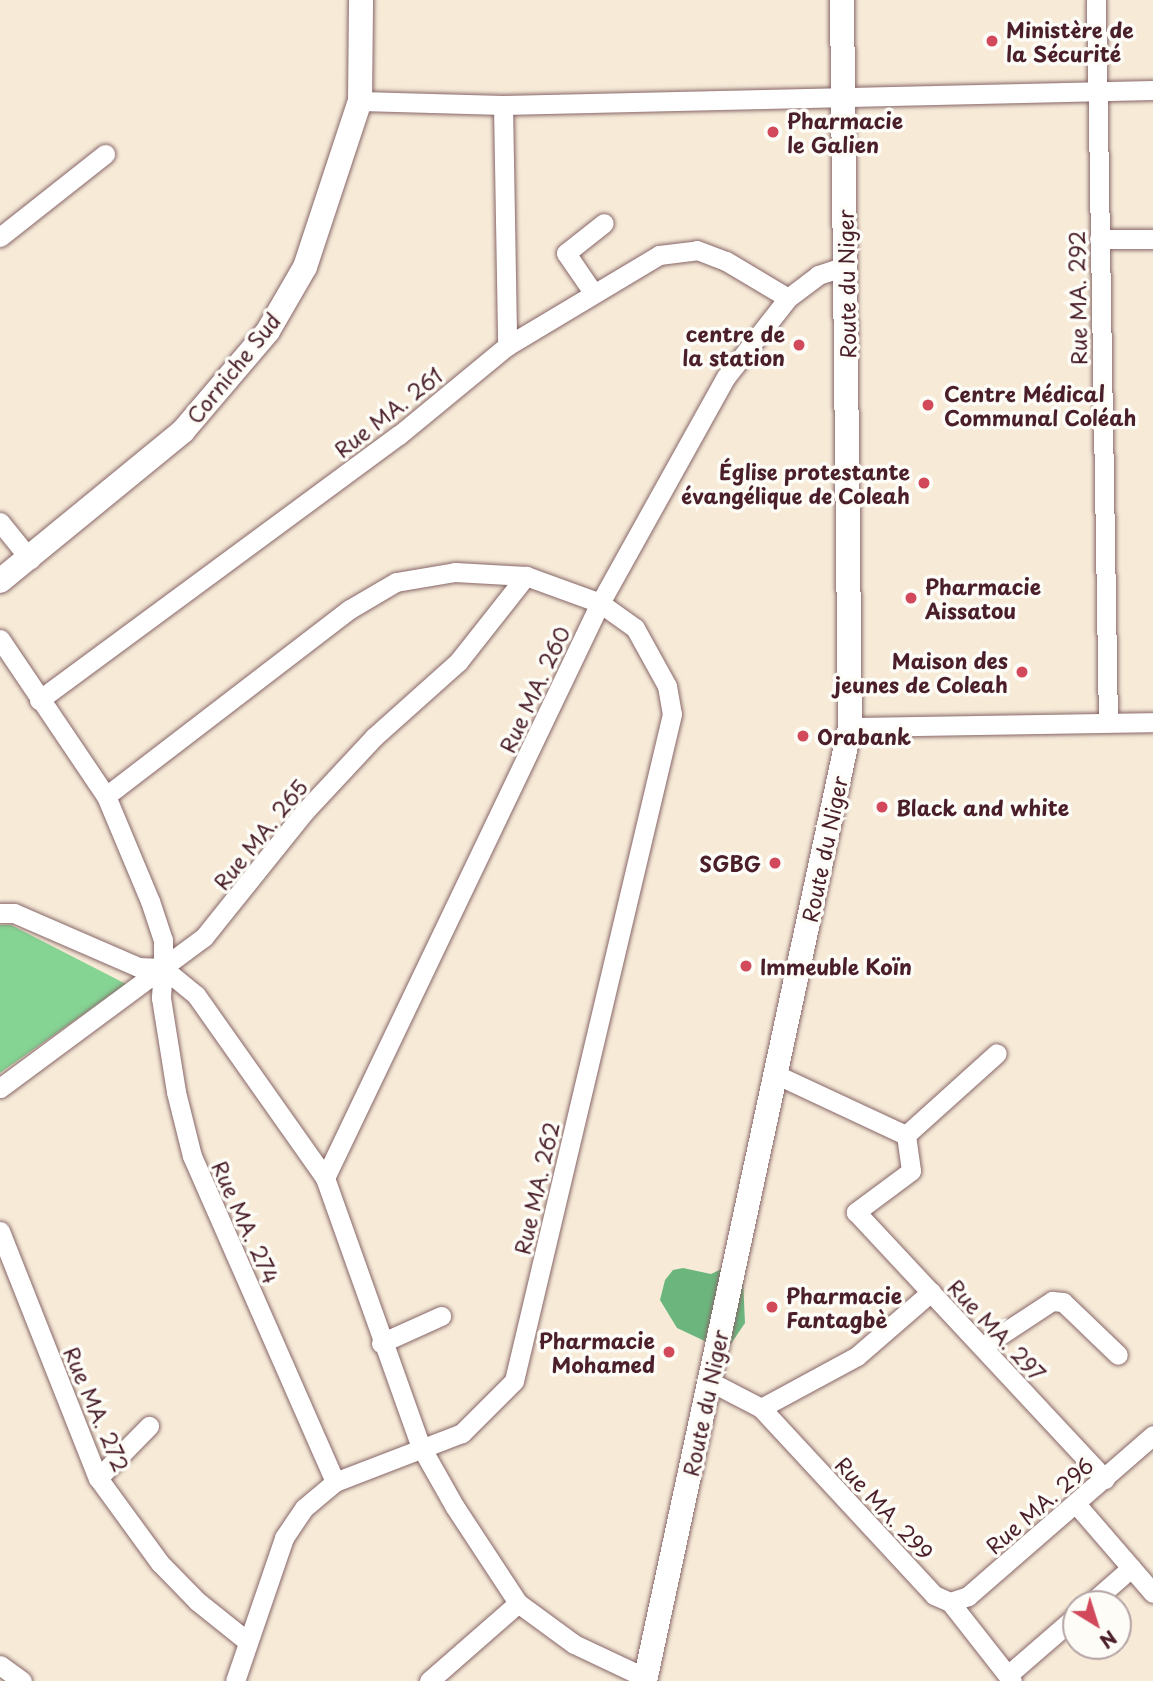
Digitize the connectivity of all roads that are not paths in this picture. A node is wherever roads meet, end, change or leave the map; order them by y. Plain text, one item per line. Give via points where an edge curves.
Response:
1 (361, 0) edge
2 (842, 0) edge
3 (1096, 0) edge
4 (1096, 90) junction
5 (1153, 90) edge
6 (842, 95) junction
7 (360, 101) junction
8 (503, 105) junction
9 (105, 154) dead end
10 (604, 223) dead end
11 (0, 237) edge
12 (1099, 239) junction
13 (1153, 239) edge
14 (845, 266) junction
15 (592, 292) junction
16 (788, 298) junction
17 (507, 346) junction
18 (0, 522) edge
19 (30, 559) junction
20 (526, 576) junction
21 (0, 581) edge
22 (600, 603) junction
23 (0, 639) edge
24 (39, 700) junction
25 (1108, 721) junction
26 (1153, 722) edge
27 (850, 727) junction
28 (106, 796) junction
29 (0, 913) edge
30 (163, 968) junction
31 (997, 1053) dead end
32 (775, 1074) junction
33 (0, 1088) edge
34 (906, 1135) junction
35 (325, 1178) junction
36 (0, 1231) edge
37 (931, 1292) junction
38 (441, 1316) dead end
39 (382, 1343) junction
40 (982, 1347) junction
41 (1118, 1355) dead end
42 (709, 1381) junction
43 (761, 1408) junction
44 (149, 1426) dead end
45 (1153, 1435) edge
46 (421, 1447) junction
47 (97, 1478) junction
48 (1105, 1479) junction
49 (335, 1482) junction
50 (1077, 1505) junction
51 (1131, 1568) junction
52 (1106, 1590) edge
53 (1153, 1593) edge
54 (950, 1602) junction
55 (519, 1603) junction
56 (1062, 1629) edge
57 (247, 1641) junction
58 (0, 1665) edge
59 (1011, 1678) edge
60 (646, 1679) edge
61 (22, 1681) edge
62 (235, 1681) edge
63 (429, 1681) edge

1 - 7 main road, Corniche Sud
2 - 6 main road, Route du Niger
3 - 4 street, Rue MA. 292
4 - 5 street
4 - 6 street
4 - 12 street, Rue MA. 292
6 - 8 street
6 - 14 main road, Route du Niger
7 - 8 street
7 - 19 main road, Corniche Sud via 305,267 268,331 183,431
8 - 17 street
9 - 11 street
10 - 15 street via 566,253
12 - 13 street
12 - 25 street, Rue MA. 292
14 - 16 street, Rue MA. 260 via 818,275
14 - 27 main road, Route du Niger
15 - 16 street, Rue MA. 261 via 659,255 697,250 726,261
15 - 17 street, Rue MA. 261
16 - 22 street, Rue MA. 260 via 726,377
17 - 24 street, Rue MA. 261 via 399,435
18 - 19 street
19 - 21 main road, Corniche Sud
20 - 22 street, Rue MA. 262
20 - 28 street, Rue MA. 262 via 455,572 396,582 350,609
20 - 30 street, Rue MA. 265 via 458,662 374,737 305,811 204,937
22 - 35 street, Rue MA. 260
22 - 46 street, Rue MA. 262 via 635,628 667,686 672,714 514,1381 462,1433
23 - 24 street, Rue MA. 274
24 - 28 street, Rue MA. 274
25 - 26 street
25 - 27 street
27 - 32 main road, Route du Niger
28 - 30 street, Rue MA. 274 via 159,927
29 - 30 street via 14,913 138,967
30 - 33 street, Rue MA. 265
30 - 35 street via 196,995
30 - 49 street, Rue MA. 274 via 161,998 192,1156
31 - 34 street
32 - 34 street
32 - 42 main road, Route du Niger
34 - 37 street, Rue MA. 297 via 911,1171 856,1212
35 - 39 street
36 - 47 street, Rue MA. 272
37 - 40 street, Rue MA. 297
37 - 43 street via 857,1356
38 - 39 street
39 - 46 street
40 - 41 street via 1052,1301 1063,1302
40 - 48 street, Rue MA. 297
42 - 43 street, Rue MA. 299
42 - 60 main road, Route du Niger
43 - 54 street, Rue MA. 299 via 934,1595
44 - 47 street
45 - 48 street, Rue MA. 296
46 - 49 street, Rue MA. 262
46 - 55 street
47 - 57 street, Rue MA. 272 via 160,1563 197,1601
48 - 50 street, Rue MA. 296
49 - 57 street, Rue MA. 262 via 304,1508 284,1538
50 - 51 street
50 - 54 street, Rue MA. 296 via 968,1596
51 - 52 street
51 - 53 street
54 - 59 street, Rue MA. 299
55 - 60 street via 575,1644
55 - 63 street
56 - 59 street
57 - 62 street, Rue MA. 262
58 - 61 street

